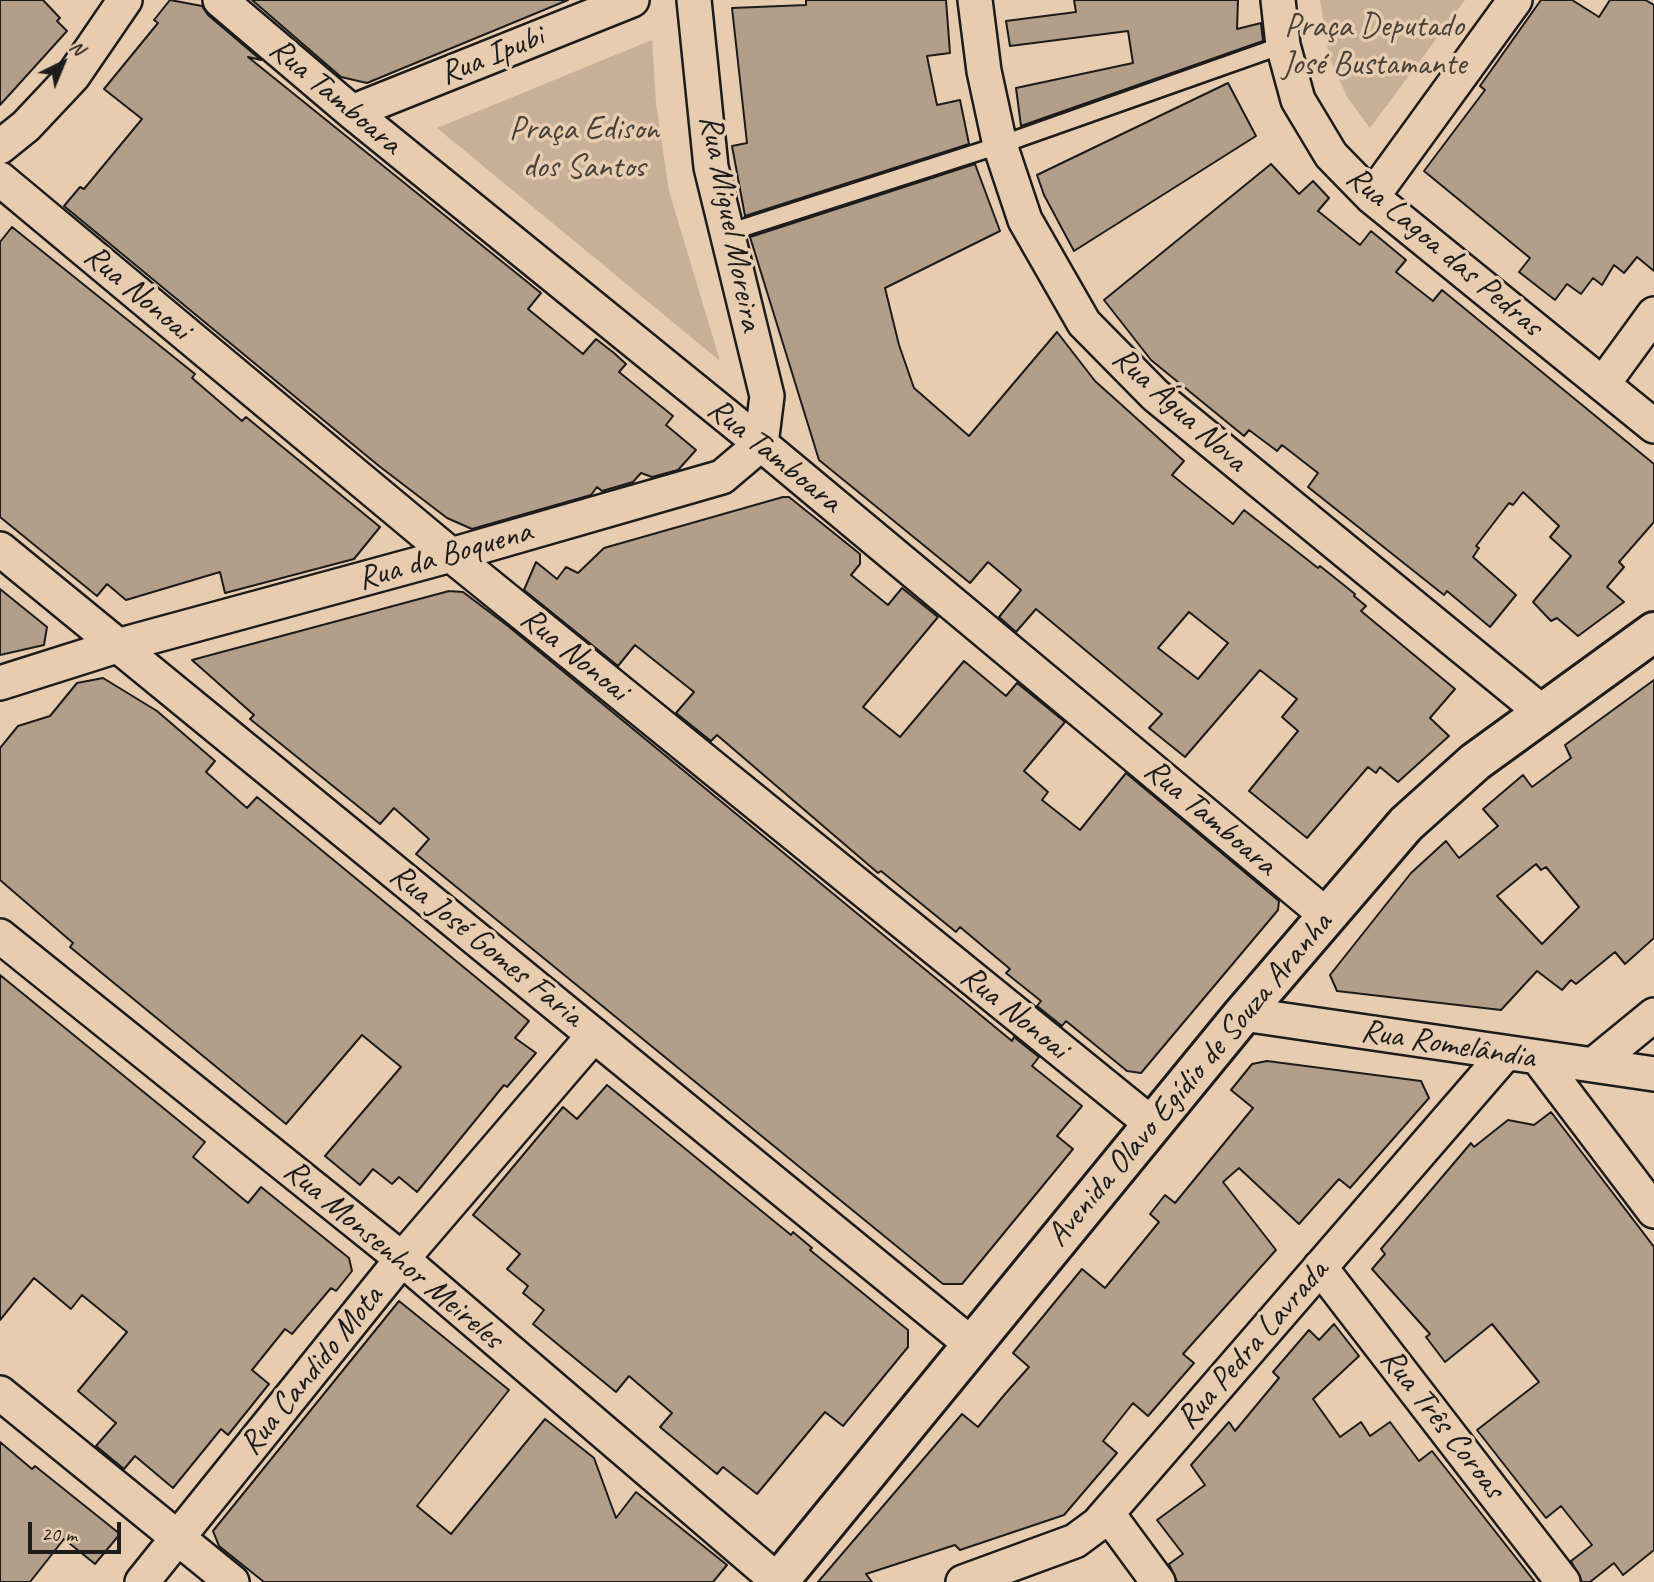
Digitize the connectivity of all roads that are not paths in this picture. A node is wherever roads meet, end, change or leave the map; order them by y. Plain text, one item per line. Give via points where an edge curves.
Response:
1 (125, 0) edge
2 (220, 0) edge
3 (632, 0) edge
4 (694, 0) edge
5 (975, 0) edge
6 (1278, 0) edge
7 (1515, 0) edge
8 (1283, 46) junction
9 (352, 112) junction
10 (1000, 145) junction
11 (0, 147) edge
12 (0, 179) edge
13 (1372, 197) junction
14 (727, 233) junction
15 (1654, 314) edge
16 (1603, 384) junction
17 (1654, 426) edge
18 (761, 444) junction
19 (0, 549) edge
20 (451, 555) junction
21 (1654, 632) edge
22 (117, 646) junction
23 (0, 683) edge
24 (1543, 713) junction
25 (1326, 915) junction
26 (0, 936) edge
27 (1242, 1014) junction
28 (1654, 1015) edge
29 (594, 1035) junction
30 (1505, 1054) junction
31 (1539, 1059) junction
32 (1593, 1065) junction
33 (1654, 1074) edge
34 (1153, 1125) junction
35 (1654, 1212) edge
36 (402, 1259) junction
37 (1320, 1267) junction
38 (971, 1344) junction
39 (0, 1393) edge
40 (1108, 1514) junction
41 (178, 1538) junction
42 (142, 1582) edge
43 (232, 1582) edge
44 (779, 1582) edge
45 (963, 1582) edge
46 (1158, 1582) edge
47 (1563, 1582) edge

1 - 11 street via 73,76
2 - 9 street, Rua Tamboara
3 - 9 street, Rua Ipubi
4 - 14 street, Rua Miguel Moreira via 711,167
5 - 10 street, Rua Água Nova
6 - 8 street, Rua Lagoa das Pedras
7 - 13 street
8 - 10 lane
8 - 13 street, Rua Lagoa das Pedras via 1298,100 1331,155
9 - 18 street, Rua Tamboara
10 - 14 lane
10 - 24 street, Rua Água Nova via 1025,220 1084,323 1155,395
12 - 20 street, Rua Nonoai
13 - 16 street, Rua Lagoa das Pedras
14 - 18 street, Rua Miguel Moreira via 767,396
15 - 16 street
16 - 17 street, Rua Lagoa das Pedras
18 - 20 street, Rua da Boquena via 722,477
18 - 25 street, Rua Tamboara
19 - 22 street, Rua José Gomes Faria
20 - 22 street, Rua da Boquena
20 - 34 street, Rua Nonoai
21 - 24 main road, Avenida Olavo Egídio de Souza Aranha
22 - 23 street, Rua da Boquena
22 - 29 street, Rua José Gomes Faria
24 - 25 main road, Avenida Olavo Egídio de Souza Aranha via 1475,762 1406,824
25 - 27 main road, Avenida Olavo Egídio de Souza Aranha
26 - 36 street, Rua Monsenhor Meireles
27 - 30 street, Rua Romelândia
27 - 34 main road, Avenida Olavo Egídio de Souza Aranha
28 - 32 street
29 - 36 street, Rua Candido Mota
29 - 38 street, Rua José Gomes Faria
30 - 31 street, Rua Romelândia
30 - 37 street, Rua Pedra Lavrada
31 - 32 street, Rua Romelândia
31 - 35 street
32 - 33 street, Rua Romelândia
34 - 38 main road, Avenida Olavo Egídio de Souza Aranha
36 - 41 street, Rua Candido Mota
36 - 44 street, Rua Monsenhor Meireles
37 - 40 street, Rua Pedra Lavrada
37 - 47 street, Rua Três Coroas
38 - 44 main road, Avenida Olavo Egídio de Souza Aranha
39 - 41 street
40 - 45 street, Rua Pedra Lavrada via 1075,1541
40 - 46 street
41 - 42 street, Rua Candido Mota
41 - 43 street

